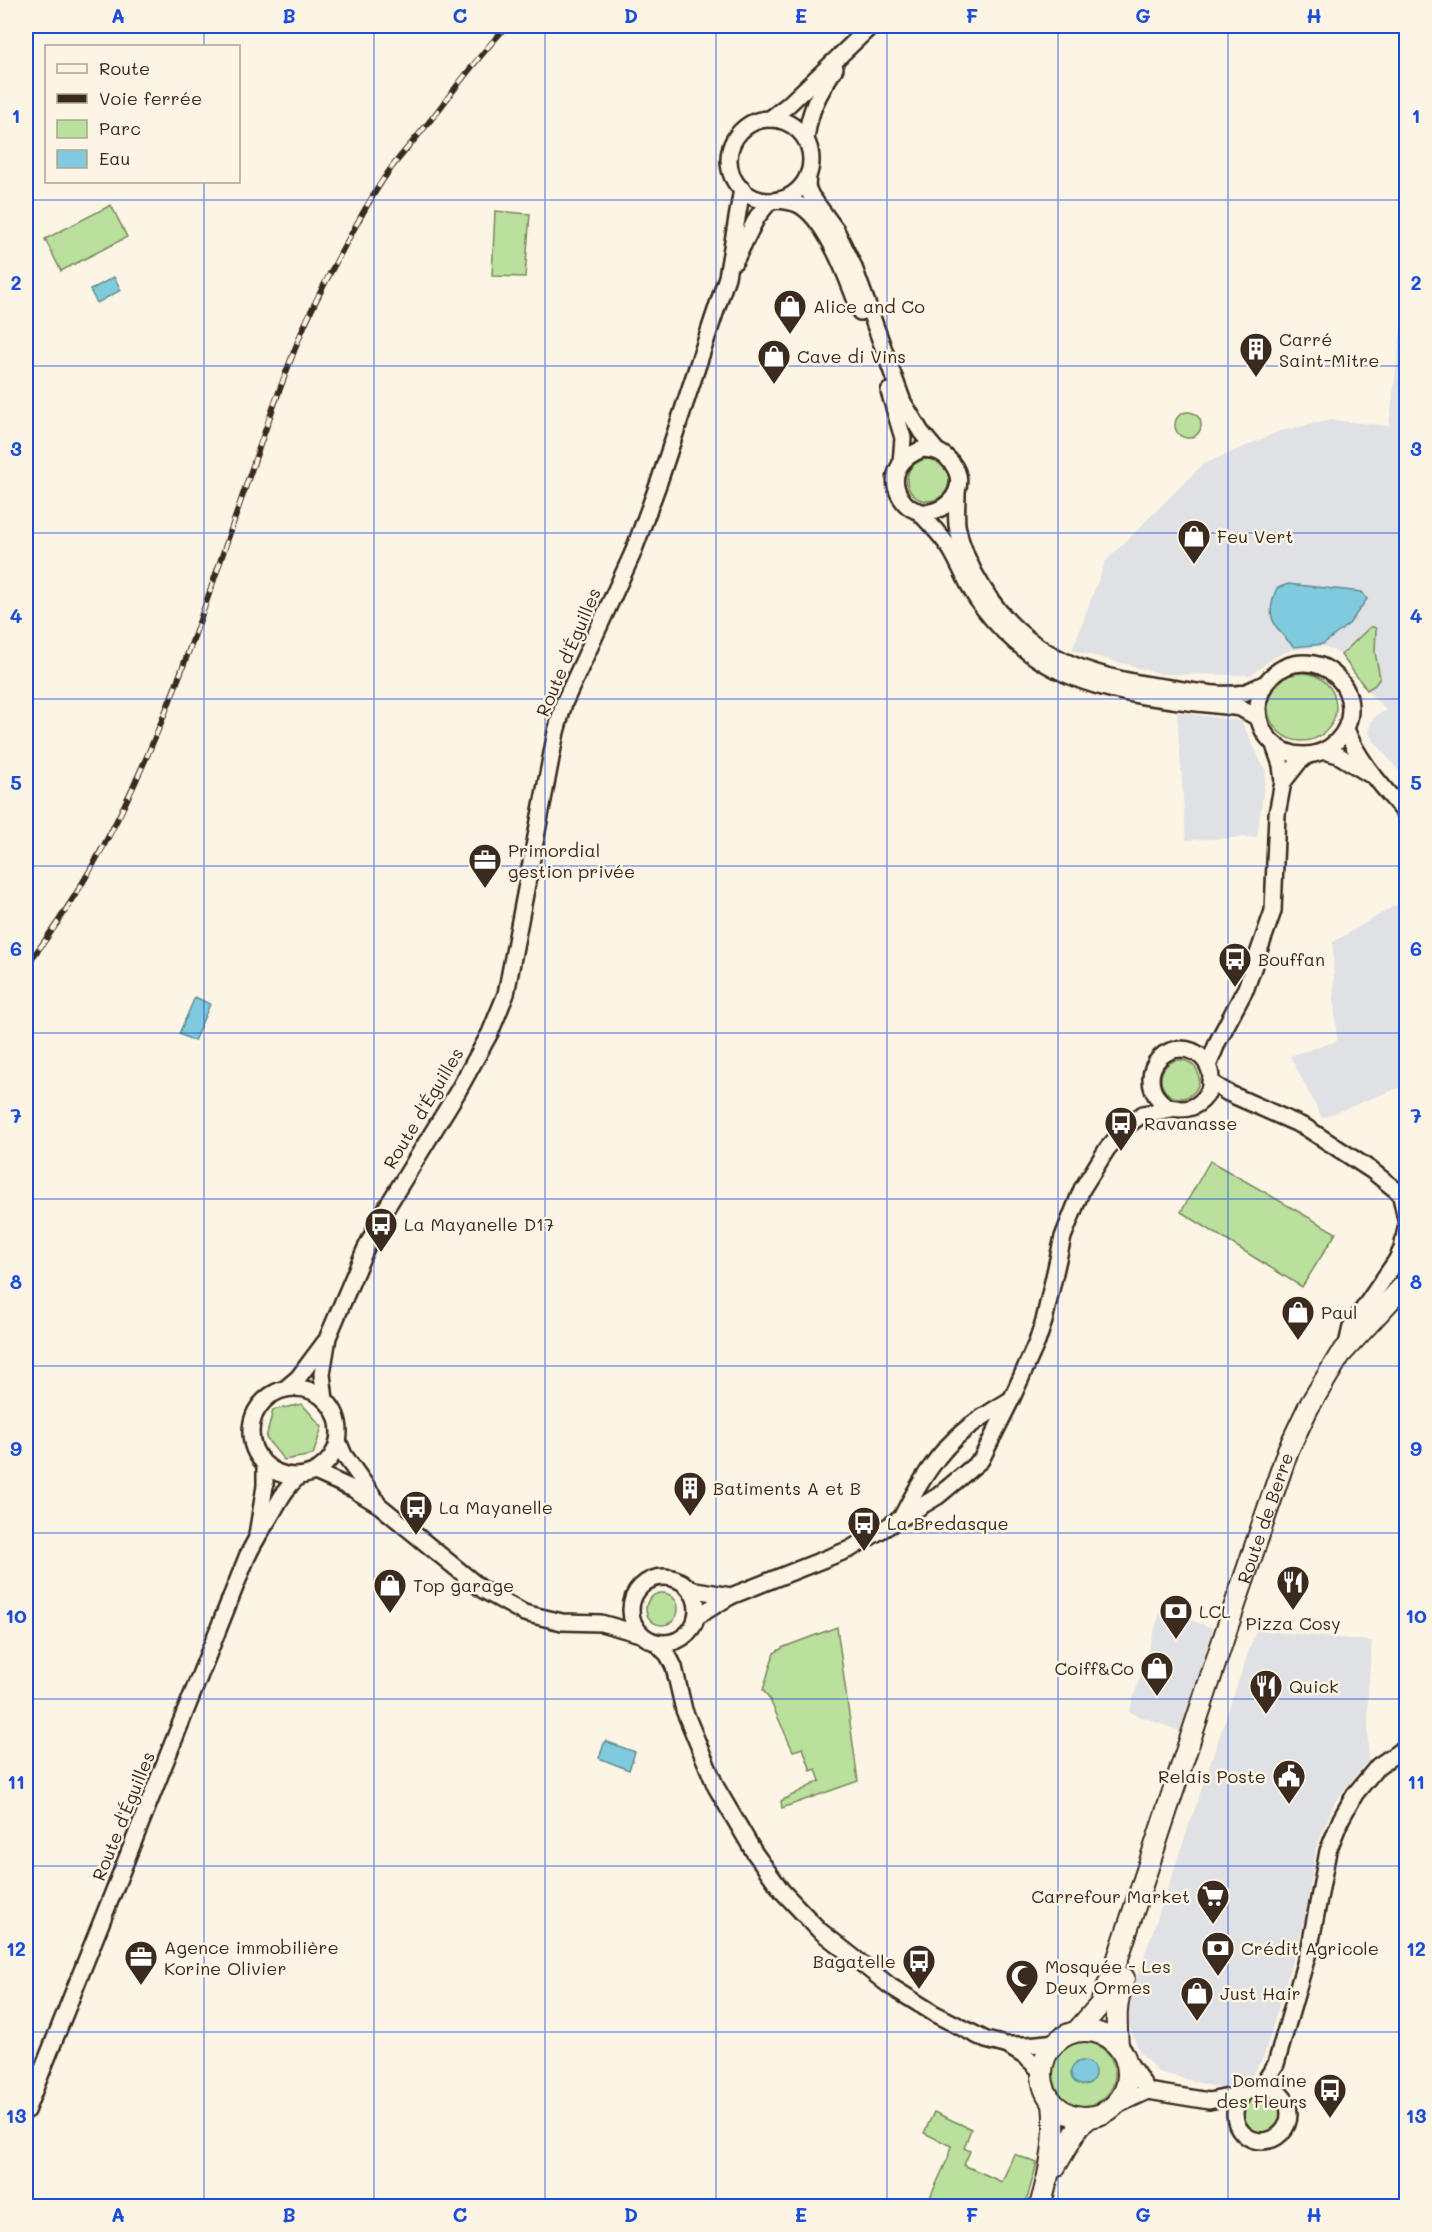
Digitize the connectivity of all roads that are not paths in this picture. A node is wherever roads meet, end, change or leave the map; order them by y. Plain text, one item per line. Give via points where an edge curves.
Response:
1 (871, 26) edge
2 (850, 46) junction
3 (770, 119) junction
4 (806, 140) junction
5 (808, 175) junction
6 (742, 189) junction
7 (774, 200) junction
8 (727, 277) junction
9 (936, 450) junction
10 (901, 463) junction
11 (957, 492) junction
12 (918, 511) junction
13 (1264, 684) junction
14 (1258, 718) junction
15 (1346, 729) junction
16 (1274, 745) junction
17 (1324, 751) junction
18 (1308, 755) junction
19 (1375, 777) junction
20 (1283, 782) junction
21 (1407, 813) edge
22 (1218, 1041) junction
23 (1196, 1053) junction
24 (1208, 1066) junction
25 (1210, 1082) junction
26 (1154, 1091) junction
27 (1228, 1093) junction
28 (1202, 1100) junction
29 (1176, 1108) junction
30 (1143, 1114) junction
31 (1404, 1195) edge
32 (1407, 1219) edge
33 (1407, 1228) edge
34 (1405, 1285) edge
35 (1370, 1323) junction
36 (328, 1337) junction
37 (1347, 1345) junction
38 (285, 1389) junction
39 (1012, 1398) junction
40 (326, 1400) junction
41 (338, 1441) junction
42 (265, 1466) junction
43 (315, 1472) junction
44 (298, 1477) junction
45 (379, 1505) junction
46 (901, 1518) junction
47 (257, 1535) junction
48 (690, 1588) junction
49 (731, 1596) junction
50 (630, 1608) junction
51 (696, 1617) junction
52 (601, 1623) junction
53 (640, 1634) junction
54 (686, 1635) junction
55 (657, 1643) junction
56 (674, 1667) junction
57 (1407, 1747) edge
58 (1077, 2031) junction
59 (1056, 2042) junction
60 (1005, 2044) junction
61 (1121, 2051) junction
62 (1276, 2064) junction
63 (1042, 2072) junction
64 (1262, 2087) junction
65 (1148, 2091) junction
66 (1279, 2093) junction
67 (1243, 2094) junction
68 (1209, 2101) junction
69 (1053, 2103) junction
70 (1113, 2107) junction
71 (26, 2111) edge
72 (1090, 2117) junction
73 (1236, 2122) junction
74 (1043, 2198) edge

1 - 2 street
2 - 3 street
2 - 4 street via 817,95 808,119
3 - 4 street via 791,124
3 - 6 street via 743,129 731,150 732,174
4 - 5 street via 811,163
5 - 7 street via 795,192
5 - 9 street via 811,196 836,230 853,265 903,402
6 - 7 street via 750,196
6 - 8 street, Route d'Éguilles
7 - 8 street, Route d'Éguilles via 757,217
7 - 10 street via 794,202 808,211 840,260 893,404 903,438
8 - 36 street, Route d'Éguilles via 645,520 564,703 515,954 500,1010 458,1091 385,1210
9 - 10 street via 923,449
9 - 11 street via 956,468 960,477
10 - 12 street via 896,486 902,500
11 - 12 street via 948,505 933,512
11 - 13 street via 957,524 975,576 1003,616 1038,646 1088,672 1150,686 1241,693
12 - 14 street via 950,549 982,607 1032,656 1063,674 1112,691 1240,708
13 - 14 street
13 - 15 street via 1293,664 1316,664 1327,669 1337,677 1349,699
14 - 16 street
15 - 17 street
15 - 19 street
16 - 18 street
16 - 20 street
17 - 18 street
17 - 19 street
18 - 20 street
19 - 21 street
20 - 22 street via 1277,814 1274,912 1246,988
22 - 23 street
22 - 24 street
23 - 24 street
23 - 26 street via 1185,1049 1162,1055 1151,1073
24 - 25 street
25 - 27 street
25 - 28 street
26 - 29 street via 1167,1106
26 - 30 street
27 - 28 street
27 - 31 street via 1305,1128
28 - 29 street via 1193,1106
29 - 30 street
30 - 39 street via 1119,1134 1082,1189 1063,1237 1044,1321
31 - 32 street
33 - 37 street via 1399,1255 1352,1327
34 - 35 main road, Route de Berre
35 - 37 main road, Route de Berre
35 - 61 main road, Route de Berre via 1320,1410 1283,1496 1117,1998 1115,2012
36 - 38 street, Route d'Éguilles via 298,1378
36 - 40 street, Route d'Éguilles via 322,1374
37 - 58 main road, Route de Berre via 1308,1408 1288,1450 1113,1973 1100,2005
38 - 40 street via 307,1389
38 - 42 street via 264,1400 252,1419 250,1431 255,1453
39 - 46 street via 967,1428 940,1454
39 - 46 street via 981,1460 938,1496
40 - 41 street via 337,1419
41 - 43 street via 334,1454
41 - 45 street
42 - 44 street via 280,1475
42 - 47 street, Route d'Éguilles
43 - 44 street
43 - 45 street
44 - 47 street, Route d'Éguilles
45 - 52 street via 483,1590 524,1613 562,1622
46 - 49 street via 850,1549
47 - 71 street, Route d'Éguilles
48 - 49 street
48 - 50 street via 664,1576 651,1579 640,1585
48 - 51 street via 696,1602
49 - 51 street
50 - 52 street
50 - 53 street via 632,1622
51 - 54 street
52 - 53 street
53 - 55 street
54 - 55 street via 678,1641
54 - 56 street
55 - 56 street
56 - 60 street via 684,1710 716,1787 782,1892 819,1930 890,1986 986,2040
57 - 62 street via 1378,1767 1355,1794 1341,1819 1328,1851 1310,1946
58 - 59 main road
58 - 61 main road via 1106,2036
59 - 60 street
59 - 63 main road via 1046,2055
60 - 63 street
61 - 65 street
61 - 70 main road via 1128,2070 1127,2084
62 - 64 street
62 - 66 street
63 - 69 main road via 1044,2089
64 - 66 street
64 - 67 street
65 - 68 street
65 - 70 street
66 - 73 street via 1287,2104 1288,2119 1279,2135 1262,2142 1251,2140
67 - 68 street
67 - 73 street via 1236,2107
68 - 73 street
69 - 72 main road via 1064,2112
69 - 74 main road via 1056,2129
70 - 72 main road
72 - 74 main road via 1079,2126 1058,2160

